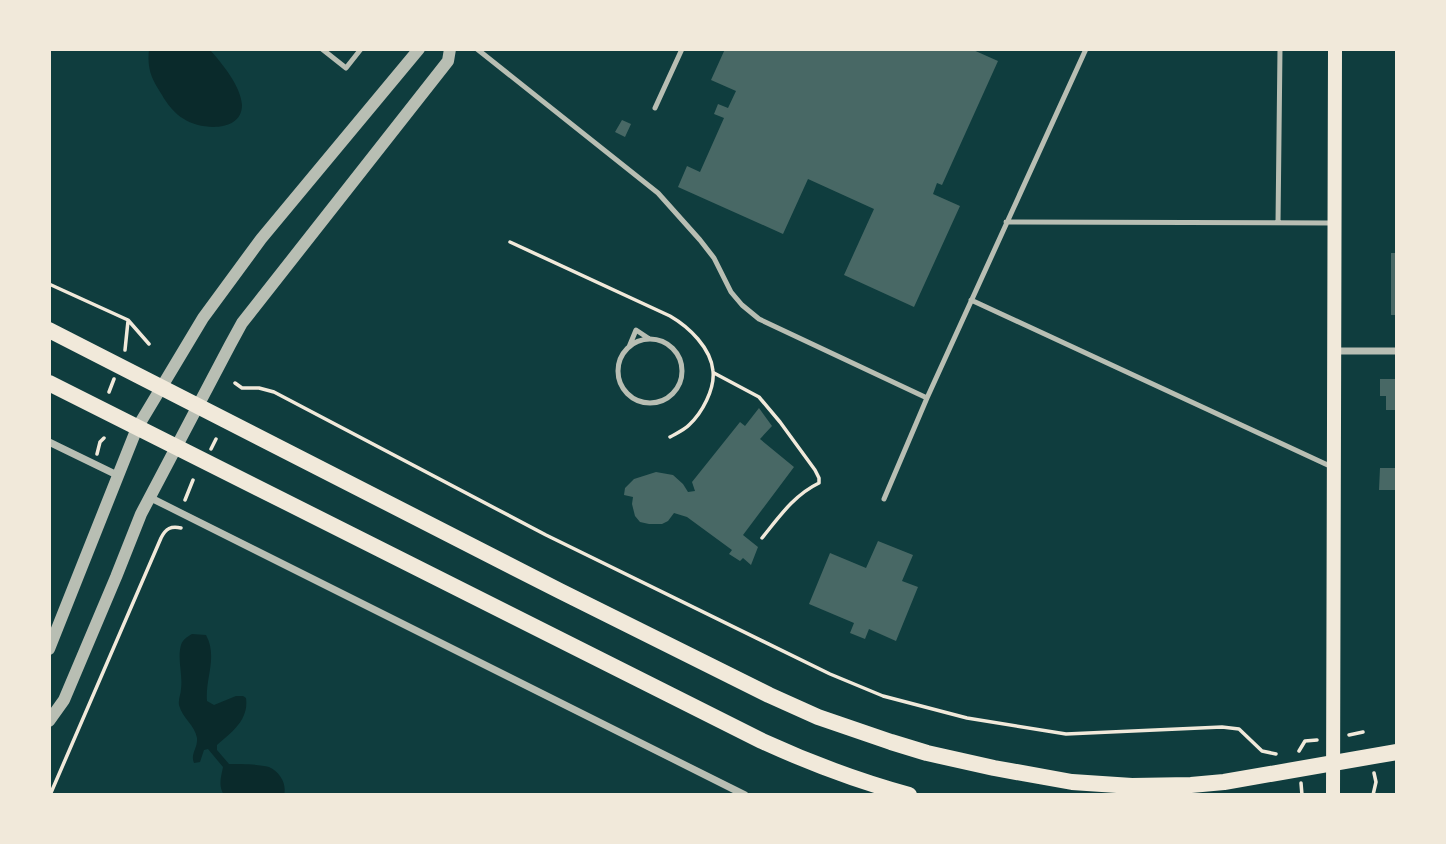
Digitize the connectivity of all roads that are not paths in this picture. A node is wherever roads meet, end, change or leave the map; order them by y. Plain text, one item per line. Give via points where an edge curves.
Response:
1 (322, 49) edge
2 (361, 49) edge
3 (419, 49) edge
4 (450, 49) edge
5 (477, 49) edge
6 (682, 49) edge
7 (1086, 49) edge
8 (1280, 49) edge
9 (1335, 49) edge
10 (655, 108) dead end
11 (1006, 222) junction
12 (1278, 223) junction
13 (1335, 223) junction
14 (971, 300) junction
15 (49, 330) edge
16 (649, 339) junction
17 (629, 346) junction
18 (1335, 351) junction
19 (1397, 351) edge
20 (49, 383) edge
21 (162, 387) junction
22 (927, 398) junction
23 (198, 406) junction
24 (138, 428) junction
25 (49, 442) edge
26 (176, 448) junction
27 (1335, 468) junction
28 (119, 476) junction
29 (149, 497) junction
30 (884, 499) dead end
31 (49, 649) edge
32 (49, 722) edge
33 (1397, 752) edge
34 (1334, 764) junction
35 (745, 795) edge
36 (909, 795) edge
37 (1333, 795) edge

1 - 2 lane via 346,68
3 - 21 street via 261,239 202,318
4 - 23 street via 448,61 243,323
5 - 22 lane via 658,193 714,258 731,292 756,317
6 - 10 lane
7 - 11 lane
8 - 12 lane
9 - 13 main road
11 - 12 lane
11 - 14 lane
12 - 13 lane
13 - 18 main road
14 - 22 lane
14 - 27 lane
15 - 21 main road
16 - 17 lane
16 - 17 lane via 636,330
16 - 17 lane via 668,344 681,361 675,391 657,402 636,399 621,385 619,365
18 - 19 street
18 - 27 main road
20 - 24 main road
21 - 23 main road
21 - 24 street
22 - 30 lane
23 - 26 street
23 - 34 main road via 769,695 818,717 926,753 1072,782 1111,785 1224,782
24 - 26 main road
24 - 28 street
25 - 28 street
26 - 29 street
26 - 36 main road via 762,741 815,765
27 - 34 main road
28 - 31 street
29 - 32 street via 64,700
29 - 35 street
33 - 34 main road
34 - 37 main road

